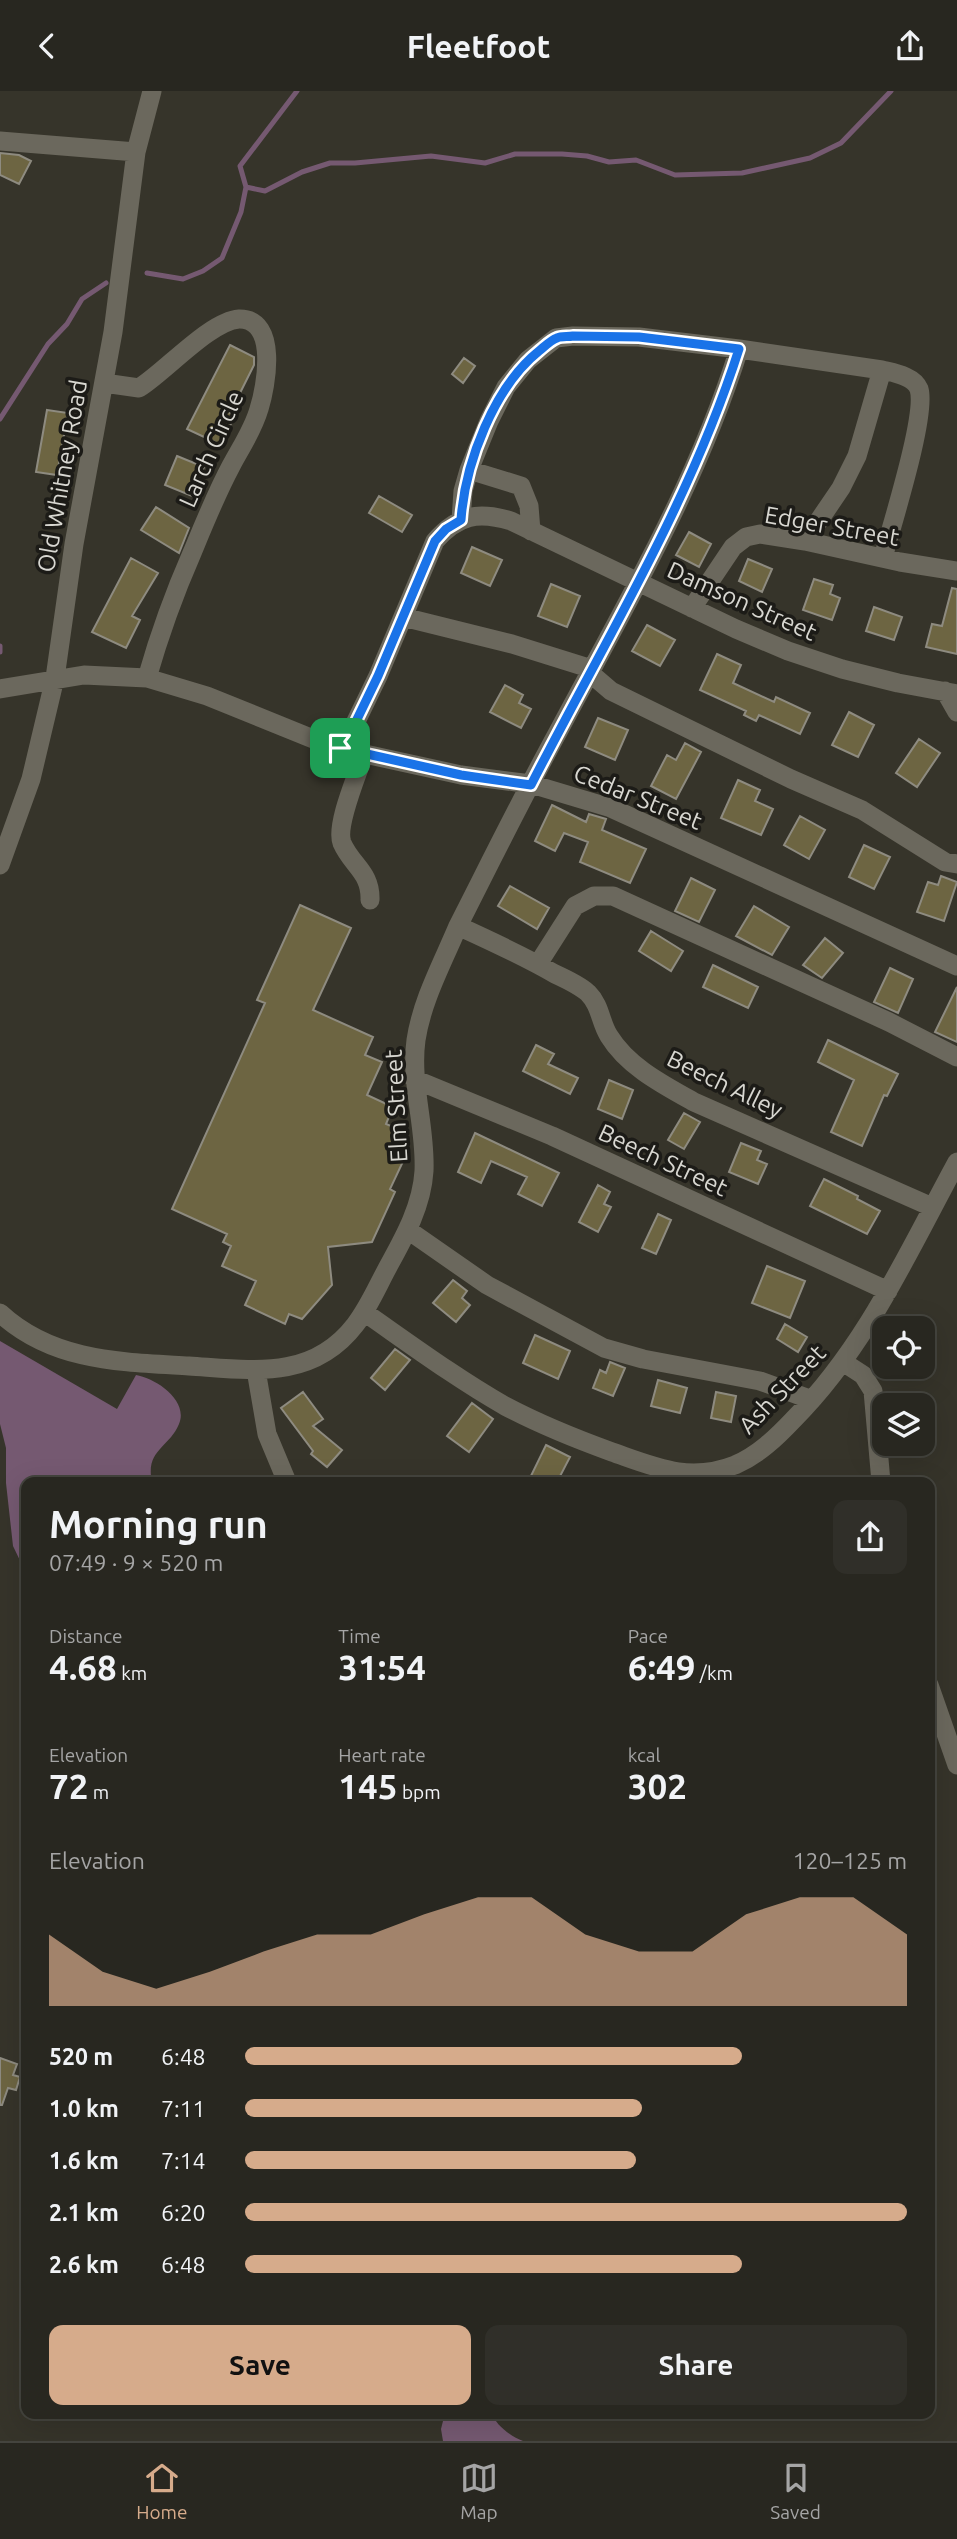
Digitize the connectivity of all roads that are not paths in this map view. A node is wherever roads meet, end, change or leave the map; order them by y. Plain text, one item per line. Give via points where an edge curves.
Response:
1 (152, 91) edge
2 (0, 141) edge
3 (135, 152) junction
4 (739, 349) junction
5 (882, 370) junction
6 (104, 383) junction
7 (469, 470) junction
8 (461, 520) junction
9 (531, 531) junction
10 (805, 541) junction
11 (883, 558) junction
12 (957, 571) edge
13 (638, 582) junction
14 (692, 608) junction
15 (405, 614) junction
16 (591, 671) junction
17 (55, 678) junction
18 (147, 678) junction
19 (0, 689) edge
20 (951, 692) edge
21 (957, 712) edge
22 (340, 748) junction
23 (364, 754) junction
24 (531, 785) junction
25 (957, 864) edge
26 (0, 865) edge
27 (370, 900) dead end
28 (458, 926) junction
29 (538, 964) junction
30 (957, 966) edge
31 (957, 1057) edge
32 (414, 1079) junction
33 (957, 1162) edge
34 (932, 1207) junction
35 (408, 1230) junction
36 (888, 1291) junction
37 (364, 1312) junction
38 (0, 1313) edge
39 (843, 1362) junction
40 (256, 1370) junction
41 (812, 1400) junction
42 (285, 1477) edge
43 (881, 1477) edge
44 (935, 1702) edge
45 (957, 1765) edge

1 - 3 street, Old Whitney Road
2 - 3 street
3 - 6 street, Old Whitney Road
4 - 5 street
4 - 7 street via 639,337 556,338 528,360 506,387
4 - 13 street, Elm Street via 719,411
5 - 10 street via 857,456
5 - 11 street via 911,379 919,389 919,419
6 - 17 street, Old Whitney Road
6 - 18 street, Larch Circle via 139,388 229,321 246,320 264,335 266,376 259,408 191,555
7 - 8 street
7 - 9 street via 521,486
8 - 9 street, Damson Street via 495,516
8 - 15 street via 435,541
9 - 13 street, Damson Street
10 - 11 street, Edger Street
10 - 14 street, Edger Street via 760,534 747,537 733,547
11 - 12 street, Edger Street
13 - 14 street, Damson Street
13 - 16 street, Elm Street
14 - 20 street, Damson Street via 788,651 888,681
15 - 16 street
15 - 22 street
16 - 24 street, Elm Street
16 - 25 street via 611,691 862,810 945,862
17 - 18 street, Cedar Street via 105,674
17 - 19 street, Cedar Street
17 - 26 street, Old Whitney Road via 31,779
18 - 22 street, Cedar Street via 207,696
20 - 21 street
22 - 23 street, Cedar Street
23 - 24 street, Cedar Street
23 - 27 street via 342,821 341,842 370,886
24 - 28 street, Elm Street
24 - 30 street, Cedar Street via 611,808
28 - 29 street, Beech Alley
28 - 32 street, Elm Street via 420,1019
29 - 31 street via 575,906 594,896 613,896
29 - 34 street, Beech Alley via 587,993 616,1046 667,1087
32 - 35 street, Elm Street via 424,1174
32 - 36 street, Beech Street via 552,1136
33 - 34 street, Ash Street
34 - 36 street, Ash Street
35 - 37 street, Elm Street
35 - 41 street via 487,1285 604,1348 760,1381
36 - 39 street, Ash Street
37 - 40 street, Elm Street via 344,1338 317,1357 287,1368
37 - 41 street, Ash Street via 507,1407 664,1471 687,1474 734,1465 756,1454
38 - 40 street, Elm Street via 33,1336 83,1356 137,1364
39 - 41 street, Ash Street
39 - 43 street via 863,1374 873,1391
40 - 42 street via 267,1434
44 - 45 street

